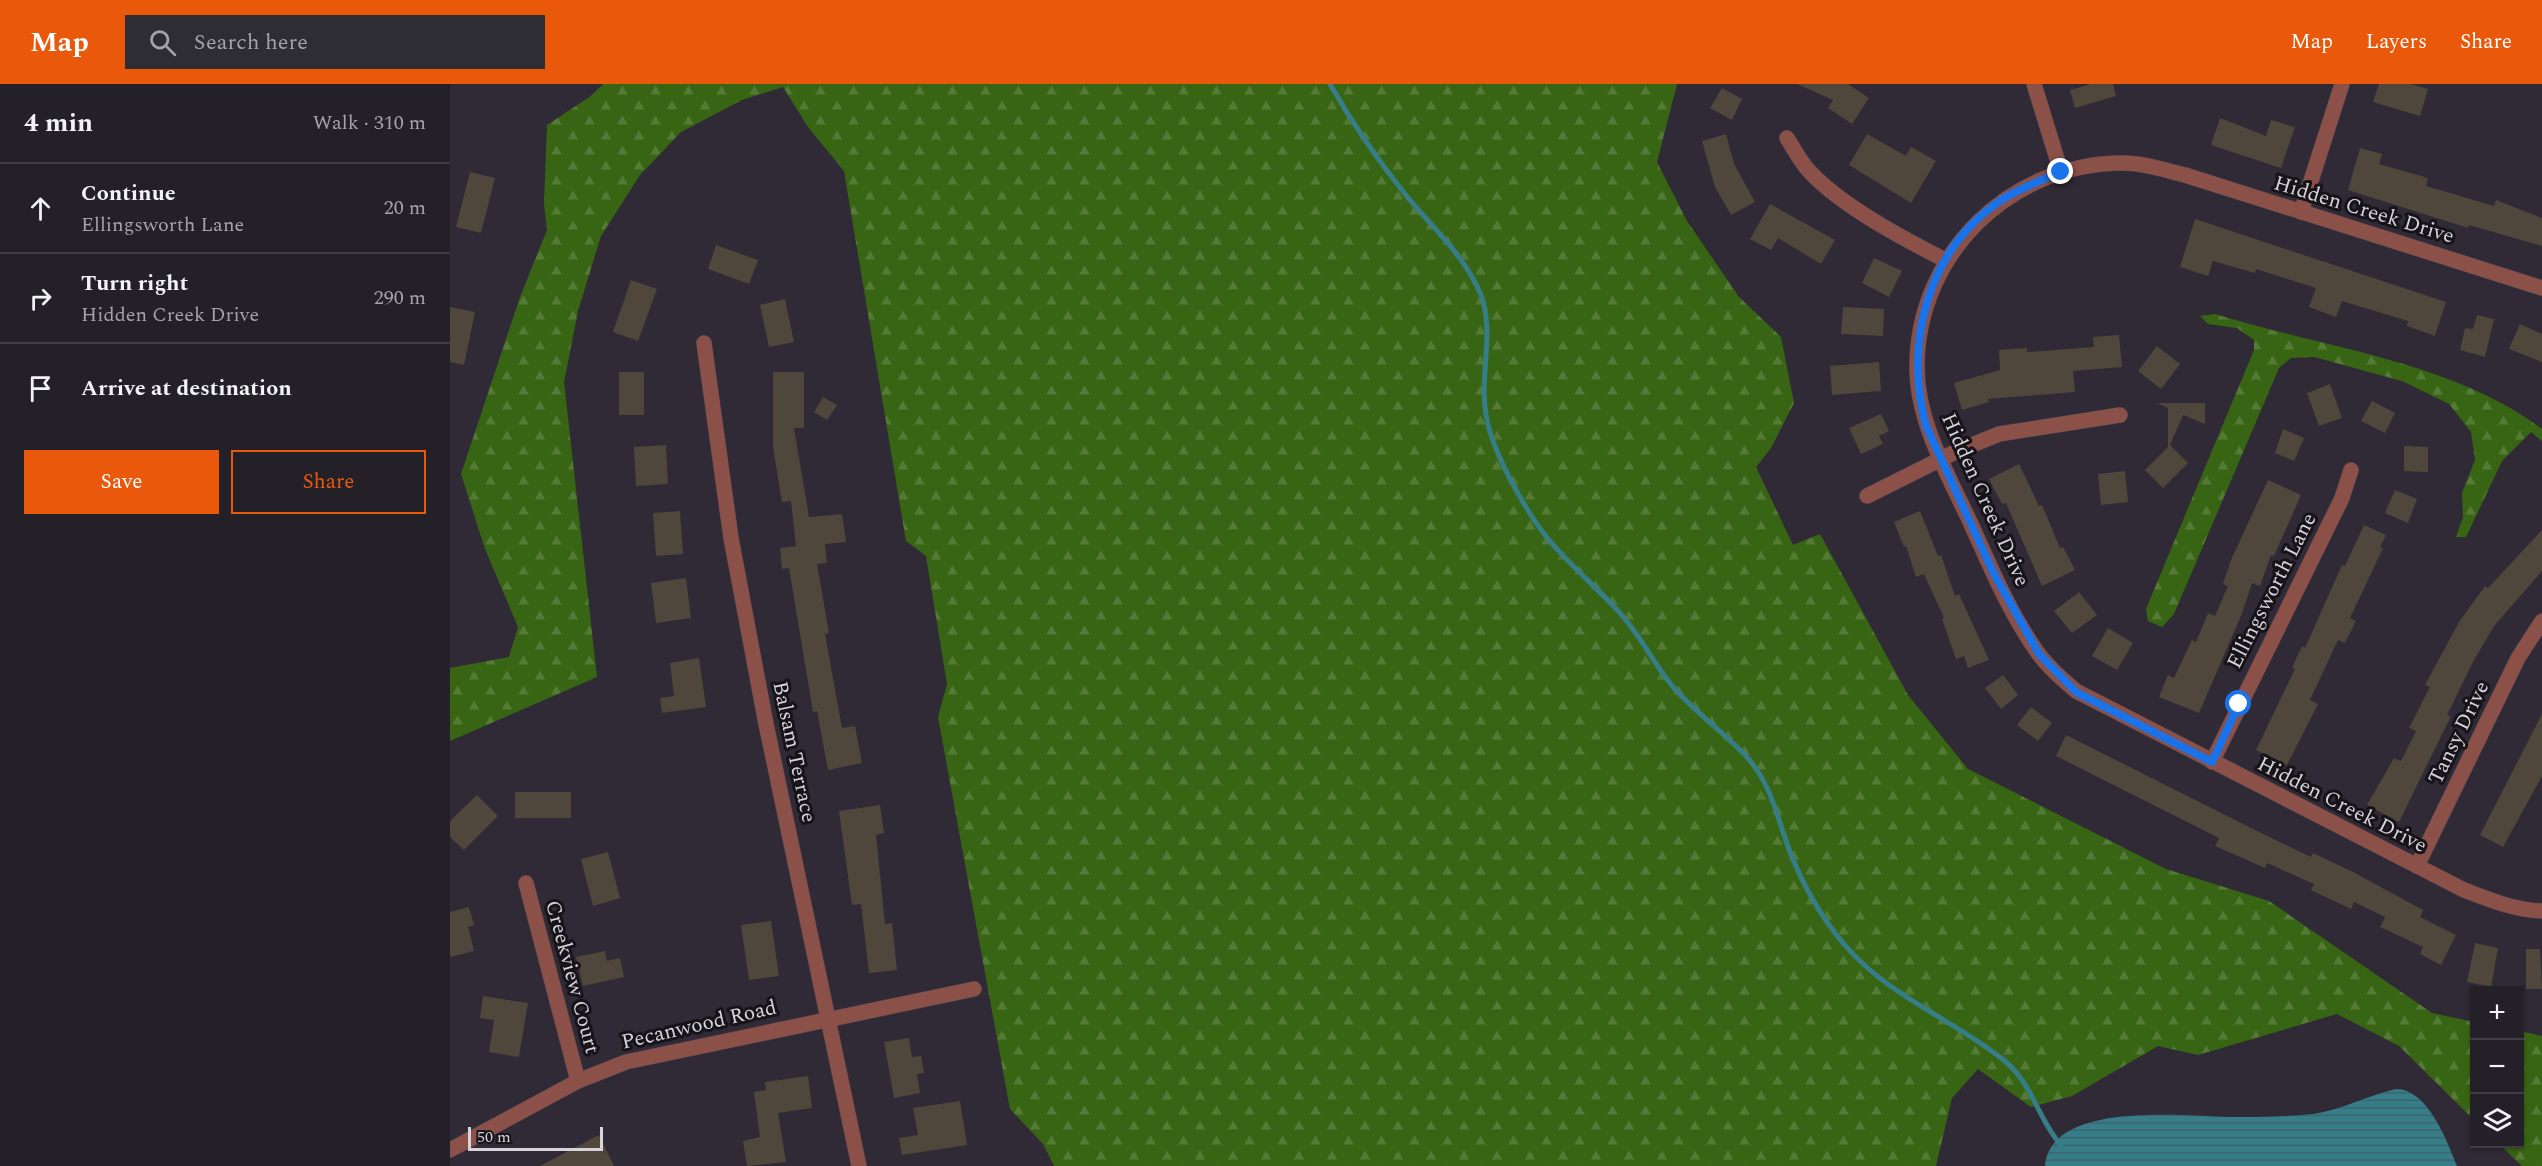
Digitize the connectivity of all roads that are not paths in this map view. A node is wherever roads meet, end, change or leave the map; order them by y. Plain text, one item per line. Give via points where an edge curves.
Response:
1 (2034, 84) edge
2 (2342, 84) edge
3 (1787, 138) dead end
4 (2061, 172) junction
5 (2301, 212) junction
6 (1947, 261) junction
7 (2542, 288) edge
8 (704, 343) dead end
9 (2120, 415) dead end
10 (1940, 459) junction
11 (2351, 470) dead end
12 (1867, 496) dead end
13 (2542, 621) edge
14 (2212, 762) junction
15 (2417, 866) junction
16 (526, 883) dead end
17 (2542, 911) edge
18 (974, 989) dead end
19 (828, 1018) junction
20 (578, 1081) junction
21 (450, 1150) edge
22 (859, 1166) edge

1 - 4 street
2 - 5 street
3 - 6 street via 1808,171 1828,189
4 - 5 street, Hidden Creek Drive via 2101,164 2149,165
4 - 6 street, Hidden Creek Drive via 2002,200 1977,221
5 - 7 street, Hidden Creek Drive
6 - 10 street, Hidden Creek Drive via 1926,304 1918,333 1920,403
8 - 19 street, Balsam Terrace via 731,538
9 - 10 street via 1999,434
10 - 12 street
10 - 14 street, Hidden Creek Drive via 2022,628 2039,654 2084,696
11 - 14 street, Ellingsworth Lane via 2342,498
13 - 15 street, Tansy Drive via 2518,658
14 - 15 street, Hidden Creek Drive
15 - 17 street, Hidden Creek Drive via 2496,903
16 - 20 street, Creekview Court
18 - 19 street, Pecanwood Road
19 - 20 street, Pecanwood Road via 648,1056
19 - 22 street, Balsam Terrace
20 - 21 street, Pecanwood Road

